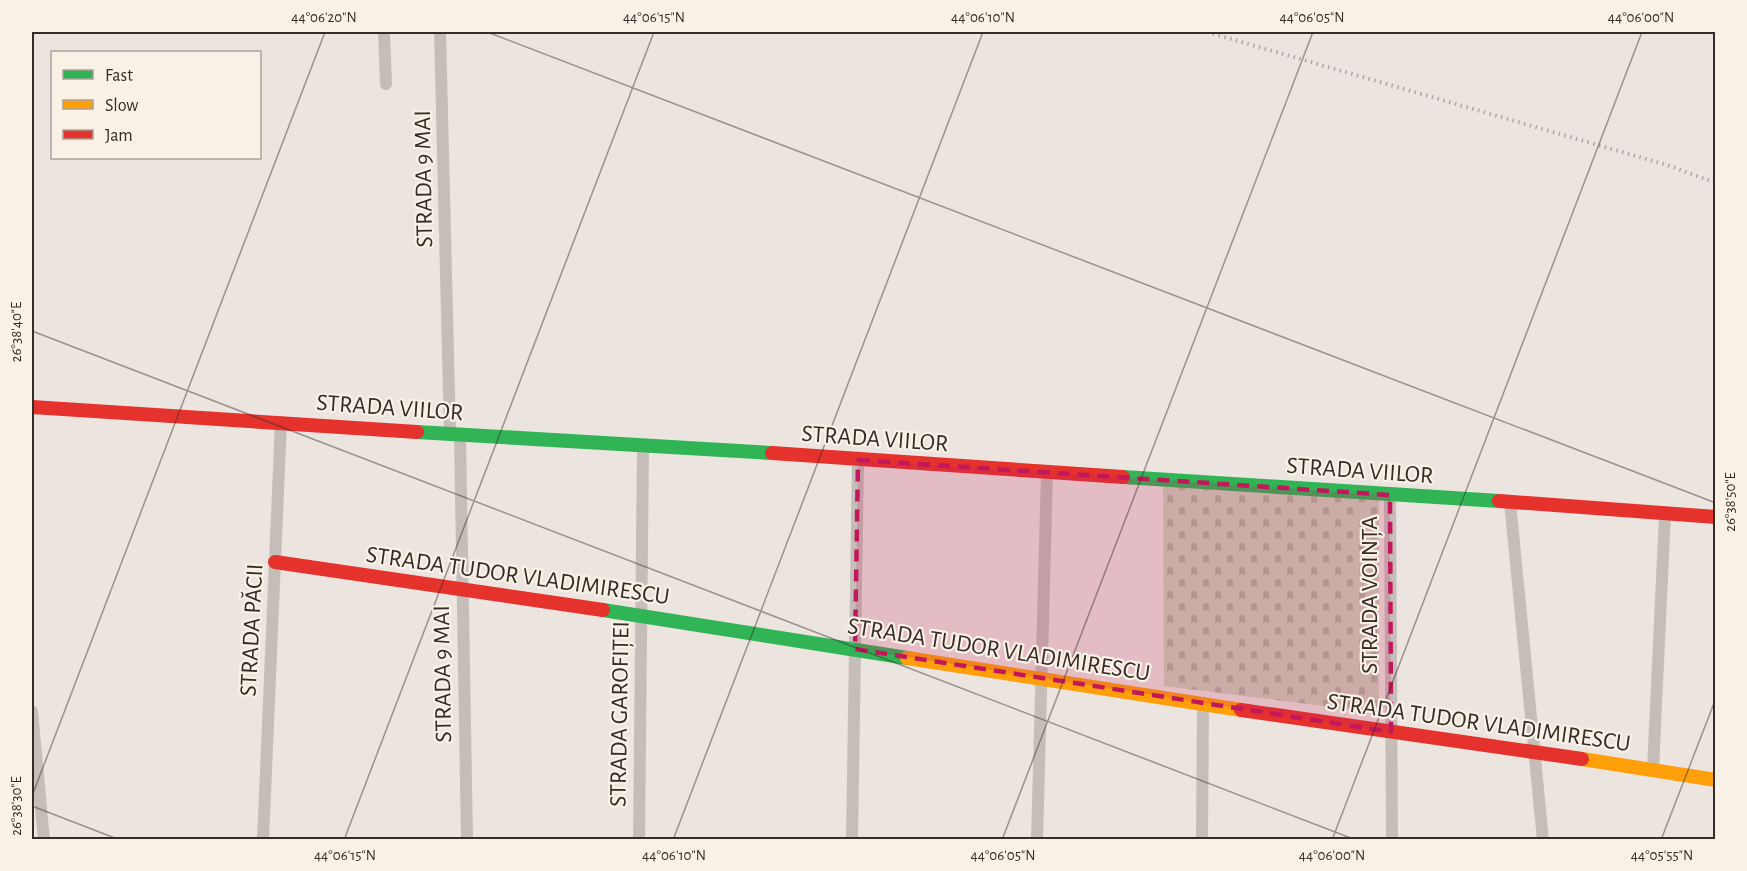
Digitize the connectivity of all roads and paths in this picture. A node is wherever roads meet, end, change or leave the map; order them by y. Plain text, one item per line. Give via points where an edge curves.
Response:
1 (384, 32) edge
2 (441, 32) edge
3 (1716, 38) edge
4 (1716, 43) edge
5 (386, 84) dead end
6 (32, 407) edge
7 (281, 422) junction
8 (455, 434) junction
9 (643, 445) junction
10 (858, 460) junction
11 (1047, 472) junction
12 (1390, 495) junction
13 (1510, 502) junction
14 (1665, 514) junction
15 (1716, 517) edge
16 (275, 562) junction
17 (461, 589) junction
18 (641, 616) junction
19 (855, 649) junction
20 (1041, 679) junction
21 (1203, 703) junction
22 (32, 711) edge
23 (1391, 732) junction
24 (1534, 751) junction
25 (1653, 770) junction
26 (1716, 780) edge
27 (44, 840) edge
28 (263, 840) edge
29 (467, 840) edge
30 (639, 840) edge
31 (852, 840) edge
32 (1037, 840) edge
33 (1202, 840) edge
34 (1392, 840) edge
35 (1543, 840) edge

1 - 5 street
2 - 8 street, STRADA 9 MAI
3 - 4 lane
6 - 7 street, STRADA VIILOR
7 - 8 street, STRADA VIILOR
7 - 16 street, STRADA PĂCII
8 - 9 street, STRADA VIILOR
8 - 17 street, STRADA 9 MAI
9 - 10 street, STRADA VIILOR
9 - 18 street, STRADA GAROFIȚEI
10 - 11 street, STRADA VIILOR
10 - 19 street
11 - 12 street, STRADA VIILOR
11 - 20 street
12 - 13 street, STRADA VIILOR
12 - 23 street, STRADA VOINȚA
13 - 14 street, STRADA VIILOR
13 - 24 street
14 - 15 street, STRADA VIILOR
14 - 25 street
16 - 17 street, STRADA TUDOR VLADIMIRESCU
16 - 28 street, STRADA PĂCII
17 - 18 street, STRADA TUDOR VLADIMIRESCU
17 - 29 street, STRADA 9 MAI
18 - 19 street, STRADA TUDOR VLADIMIRESCU
18 - 30 street, STRADA GAROFIȚEI
19 - 20 street, STRADA TUDOR VLADIMIRESCU
19 - 31 street
20 - 21 street, STRADA TUDOR VLADIMIRESCU
20 - 32 street
21 - 23 street, STRADA TUDOR VLADIMIRESCU
21 - 33 street
22 - 27 street
23 - 24 street, STRADA TUDOR VLADIMIRESCU
23 - 34 street, STRADA VOINȚA
24 - 25 street, STRADA TUDOR VLADIMIRESCU
24 - 35 street
25 - 26 street, STRADA TUDOR VLADIMIRESCU

